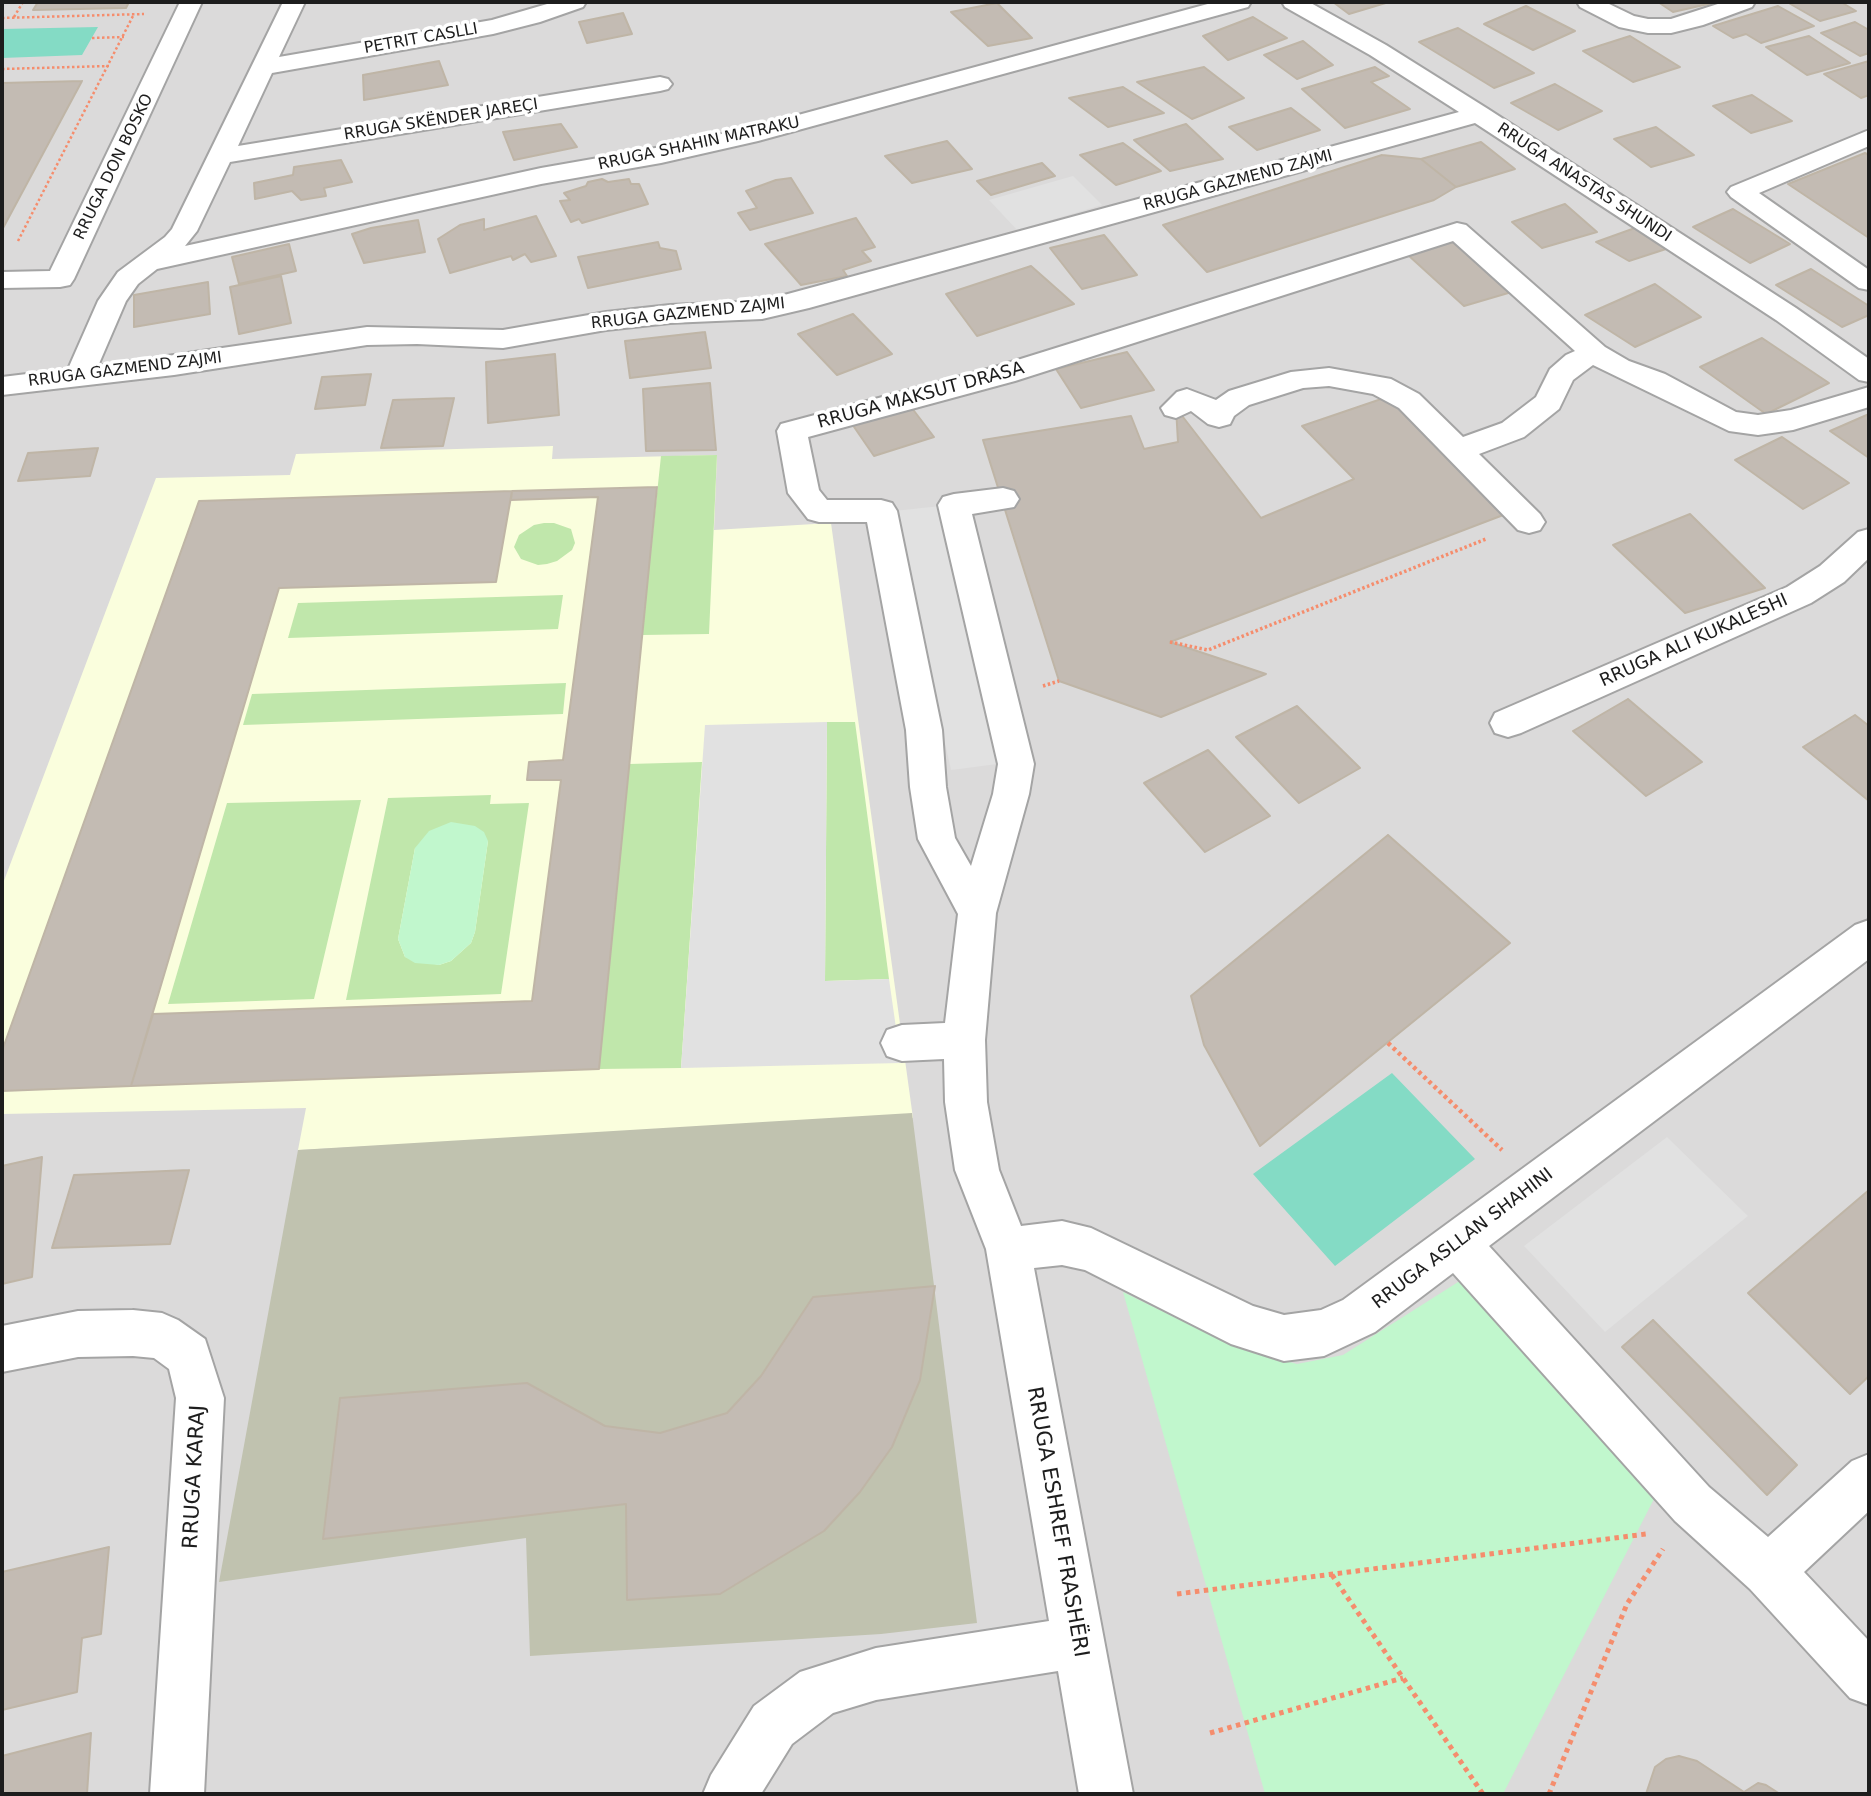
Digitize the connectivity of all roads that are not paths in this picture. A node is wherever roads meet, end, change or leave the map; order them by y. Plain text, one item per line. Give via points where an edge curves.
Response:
1 (293, 2) edge
2 (575, 2) edge
3 (1240, 2) edge
4 (1293, 2) edge
5 (1588, 2) edge
6 (1744, 2) edge
7 (189, 7) edge
8 (264, 67) junction
9 (660, 84) dead end
10 (1479, 114) junction
11 (1867, 126) edge
12 (221, 156) junction
13 (151, 262) junction
14 (2, 280) edge
15 (1869, 282) edge
16 (1595, 353) junction
17 (1869, 373) edge
18 (79, 376) junction
19 (2, 386) edge
20 (1869, 397) edge
21 (1176, 408) dead end
22 (1459, 450) junction
23 (1003, 499) dead end
24 (1529, 522) road end
25 (1869, 540) edge
26 (1507, 723) dead end
27 (976, 912) junction
28 (1869, 937) edge
29 (964, 1040) junction
30 (902, 1043) dead end
31 (1457, 1244) junction
32 (1008, 1249) junction
33 (2, 1349) edge
34 (1869, 1478) edge
35 (1768, 1571) junction
36 (1079, 1642) junction
37 (1869, 1679) edge
38 (177, 1794) edge
39 (730, 1794) edge
40 (1106, 1794) edge

1 - 8 street
2 - 8 street, PETRIT CASLLI via 493,27
3 - 13 street, RRUGA SHAHIN MATRAKU via 758,134 541,176
4 - 10 street, RRUGA ANASTAS SHUNDI
5 - 6 street via 1618,18 1648,26 1671,26
7 - 14 street, RRUGA DON BOSKO via 60,279
8 - 12 street
9 - 12 street, RRUGA SKËNDER JAREÇI
10 - 17 street, RRUGA ANASTAS SHUNDI
10 - 18 street, RRUGA GAZMEND ZAJMI via 762,310 607,321 503,339 367,336
11 - 15 street via 1740,192
12 - 13 street via 184,231
13 - 18 street via 128,278 113,301
16 - 20 street, RRUGA MAKSUT DRASA via 1729,421 1758,425 1793,420
16 - 22 street via 1576,361 1560,376 1549,402 1513,430
16 - 27 street, RRUGA MAKSUT DRASA via 1457,231 1005,374 792,431 804,494 820,511 881,511 924,730 937,839
18 - 19 street, RRUGA GAZMEND ZAJMI
21 - 22 street via 1187,399 1219,417 1239,398 1301,379 1360,380 1409,401
22 - 24 street
23 - 27 street via 954,505 1016,764
25 - 26 street, RRUGA ALI KUKALESHI via 1832,574 1799,595
27 - 29 street
28 - 31 street, RRUGA ASLLAN SHAHINI
29 - 30 street
29 - 32 street via 966,1102 977,1170
31 - 32 street, RRUGA ASLLAN SHAHINI via 1359,1317 1324,1333 1284,1338 1247,1328 1091,1250 1062,1243
31 - 35 street via 1683,1517
32 - 36 street, RRUGA ESHREF FRASHËRI
33 - 38 street, RRUGA KARAJ via 78,1334 133,1333 162,1336 189,1355 200,1398
34 - 35 street
35 - 37 street
36 - 39 street via 876,1674 819,1691 773,1725
36 - 40 street, RRUGA ESHREF FRASHËRI

